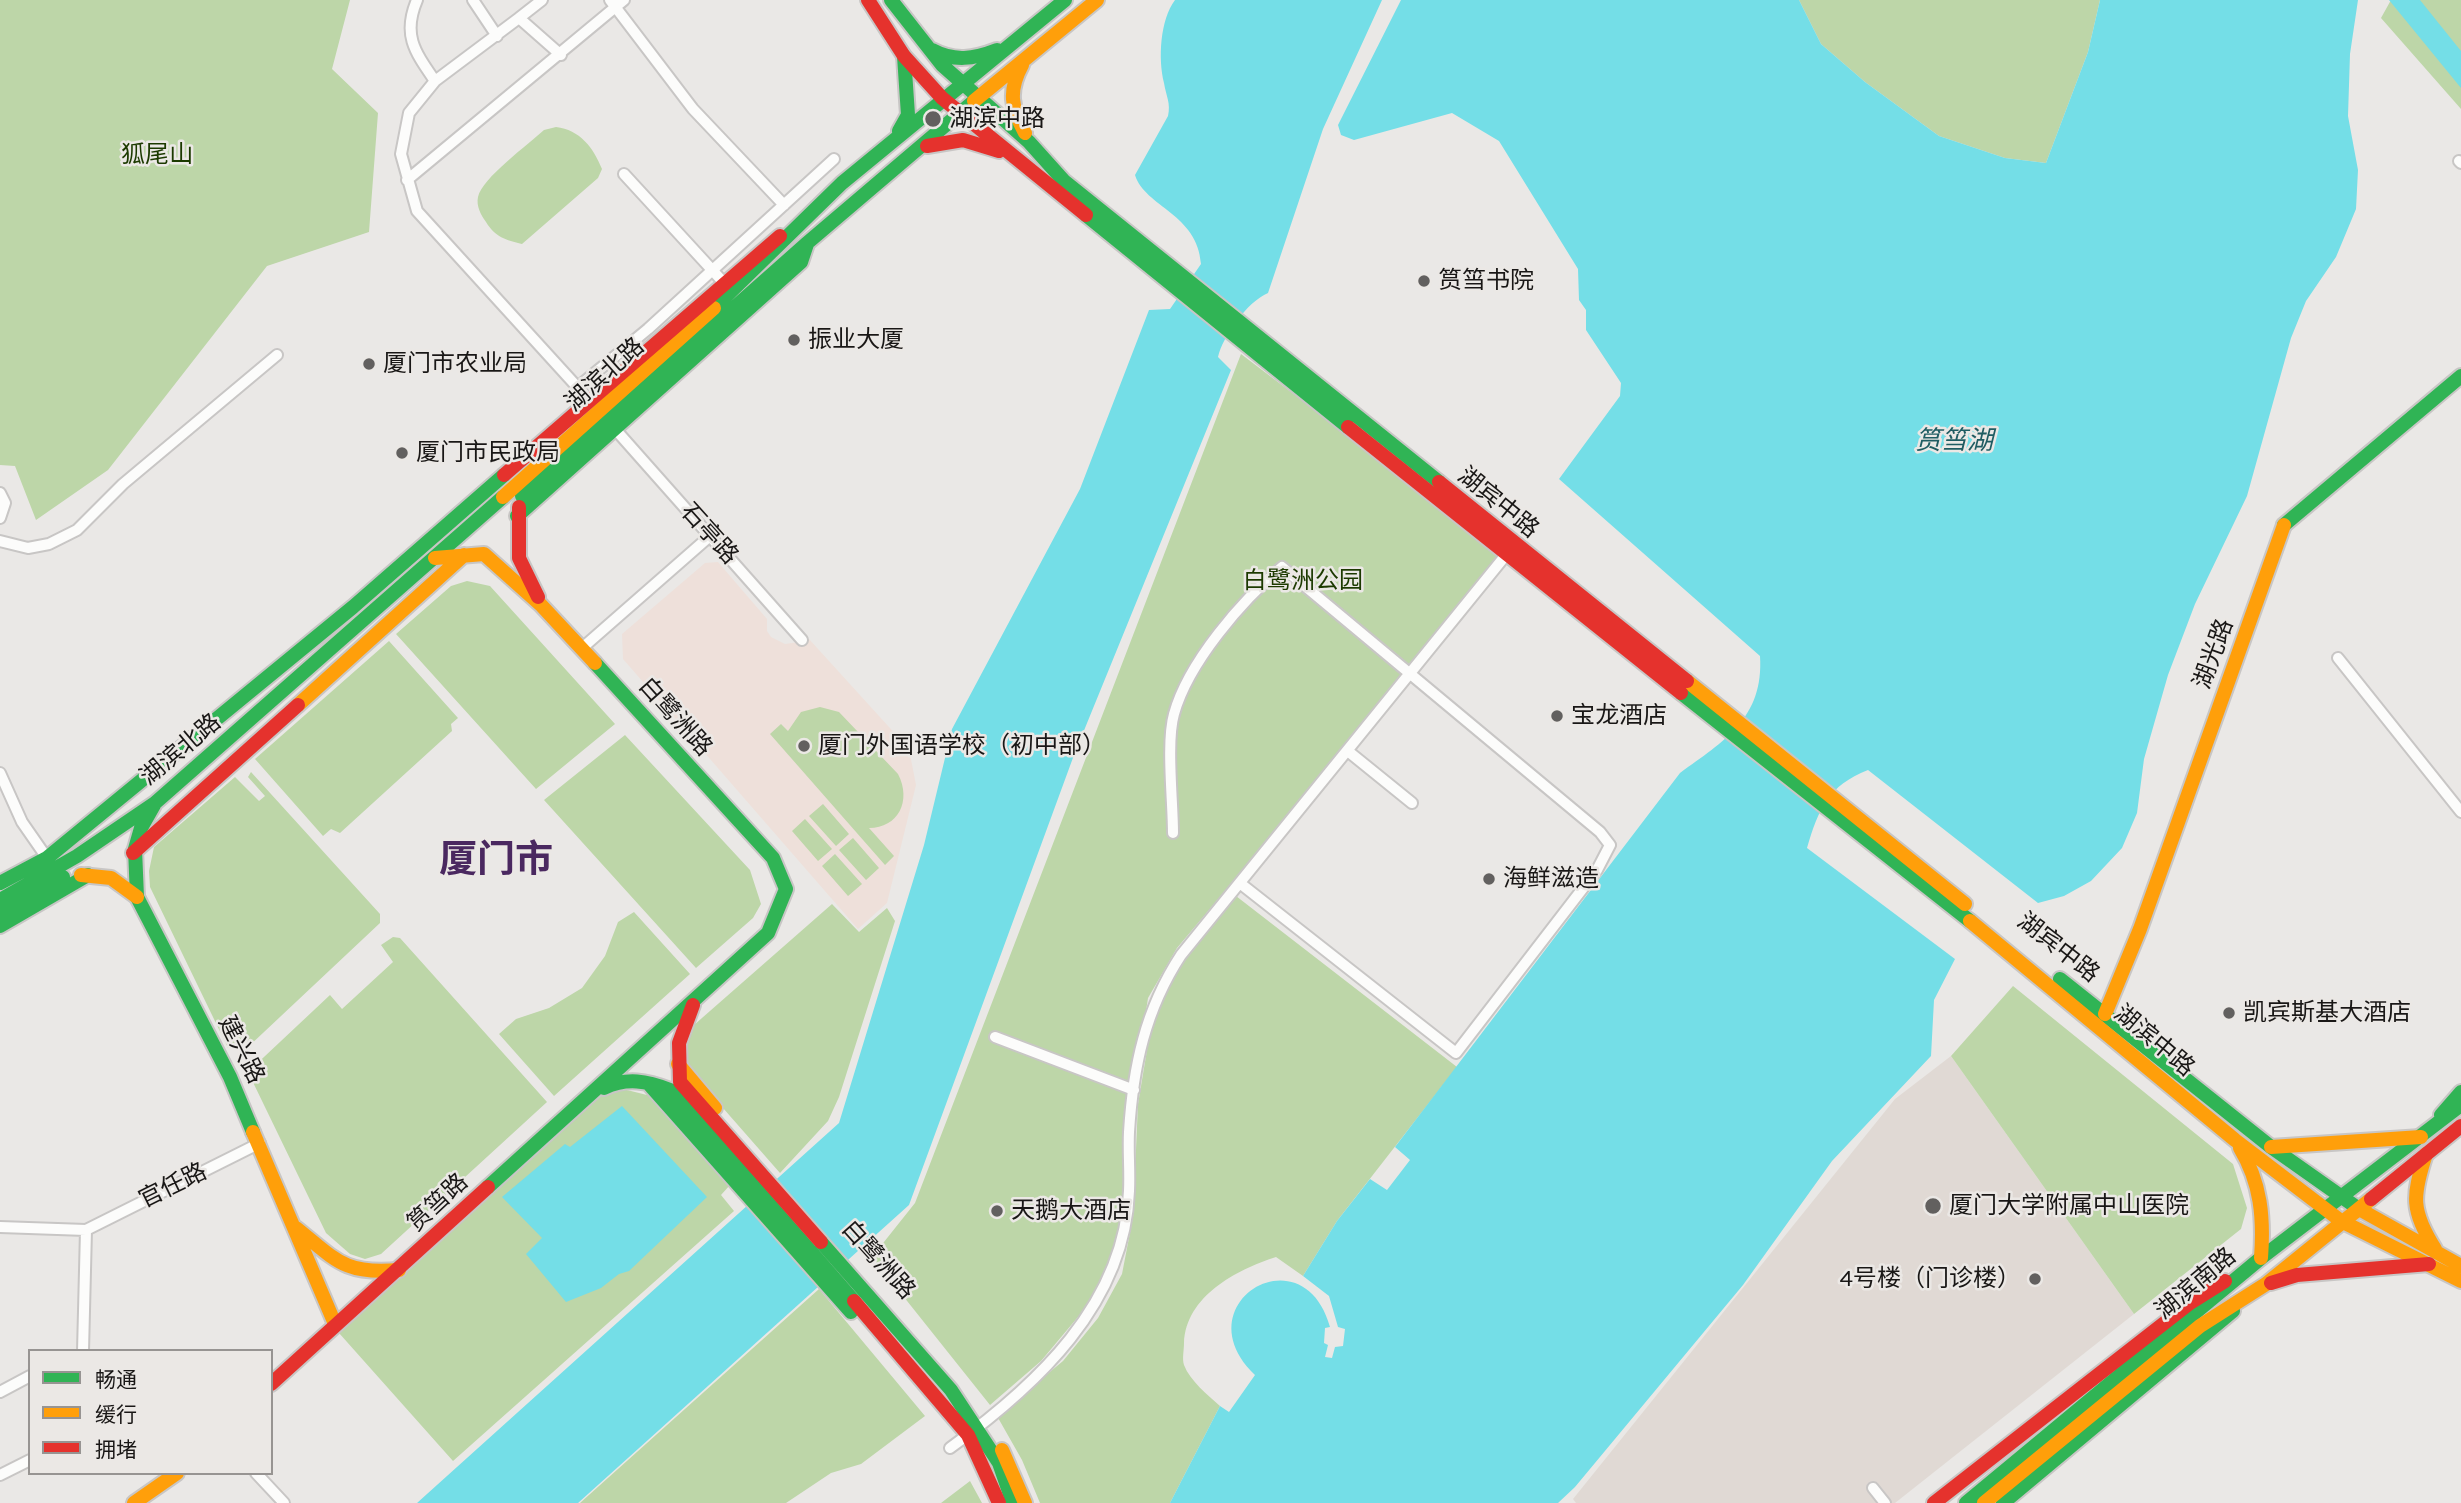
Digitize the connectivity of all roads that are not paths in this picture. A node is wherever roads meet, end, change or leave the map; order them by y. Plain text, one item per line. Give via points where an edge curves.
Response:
1 (417, 0) edge
2 (473, 0) edge
3 (542, 0) edge
4 (868, 0) edge
5 (891, 0) edge
6 (1097, 0) edge
7 (617, 2) edge
8 (1060, 3) edge
9 (519, 18) junction
10 (497, 36) junction
11 (1009, 45) junction
12 (928, 47) junction
13 (561, 54) junction
14 (904, 56) junction
15 (1027, 57) junction
16 (435, 81) junction
17 (962, 84) junction
18 (977, 97) junction
19 (942, 98) junction
20 (961, 112) junction
21 (897, 136) junction
22 (1030, 142) junction
23 (918, 150) junction
24 (834, 159) dead end
25 (1017, 159) junction
26 (624, 174) dead end
27 (407, 180) junction
28 (842, 183) junction
29 (784, 205) junction
30 (807, 244) junction
31 (712, 270) junction
32 (725, 284) junction
33 (1178, 284) junction
34 (277, 355) dead end
35 (2461, 376) edge
36 (578, 387) junction
37 (590, 401) junction
38 (615, 429) junction
39 (0, 494) edge
40 (522, 496) joint
41 (517, 516) junction
42 (0, 518) edge
43 (710, 536) junction
44 (0, 541) edge
45 (1510, 550) junction
46 (465, 554) junction
47 (435, 558) junction
48 (541, 605) junction
49 (802, 640) dead end
50 (581, 649) junction
51 (2338, 658) dead end
52 (1410, 676) junction
53 (1349, 752) junction
54 (0, 773) edge
55 (155, 803) junction
56 (1412, 803) dead end
57 (1834, 808) junction
58 (2461, 812) edge
59 (1173, 833) dead end
60 (133, 853) junction
61 (47, 858) junction
62 (88, 875) junction
63 (0, 883) edge
64 (1241, 884) junction
65 (136, 897) junction
66 (0, 900) edge
67 (0, 913) edge
68 (0, 926) edge
69 (701, 992) junction
70 (2105, 1014) junction
71 (995, 1037) dead end
72 (635, 1053) joint
73 (1133, 1090) junction
74 (2461, 1092) edge
75 (579, 1104) junction
76 (2461, 1105) edge
77 (2461, 1126) edge
78 (2461, 1133) edge
79 (2421, 1137) junction
80 (2235, 1140) junction
81 (260, 1143) junction
82 (2271, 1147) junction
83 (2426, 1154) junction
84 (761, 1186) junction
85 (2338, 1197) junction
86 (2325, 1208) junction
87 (2357, 1209) junction
88 (2341, 1221) junction
89 (0, 1227) edge
90 (295, 1227) junction
91 (86, 1230) junction
92 (2261, 1258) junction
93 (2435, 1259) junction
94 (2461, 1266) edge
95 (399, 1270) junction
96 (839, 1275) junction
97 (2461, 1281) edge
98 (2266, 1284) junction
99 (335, 1324) junction
100 (81, 1349) edge
101 (28, 1377) edge
102 (273, 1382) edge
103 (0, 1392) edge
104 (973, 1430) junction
105 (950, 1448) dead end
106 (28, 1461) edge
107 (0, 1475) edge
108 (174, 1475) edge
109 (258, 1475) edge
110 (1873, 1488) dead end
111 (134, 1503) edge
112 (284, 1503) edge
113 (996, 1503) edge
114 (1013, 1503) edge
115 (1025, 1503) edge
116 (1885, 1503) edge
117 (1934, 1503) edge
118 (1966, 1503) edge
119 (1984, 1503) edge
120 (2003, 1503) edge

1 - 16 street via 409,28 413,46
2 - 10 street
3 - 9 street
4 - 14 main road
5 - 12 main road
6 - 15 main road, 湖滨北路
7 - 13 street
7 - 29 street via 694,109
8 - 11 main road, 湖滨北路
9 - 10 street
9 - 13 street
10 - 16 street
11 - 12 main road via 967,59 945,59
11 - 17 main road, 湖滨北路
12 - 17 main road
13 - 27 street
14 - 19 main road
14 - 21 main road via 908,114
15 - 18 main road, 湖滨北路
15 - 22 main road via 1012,83 1009,99
16 - 27 street via 409,113 403,133 401,154
17 - 18 main road
17 - 19 main road, 湖滨北路
18 - 20 main road, 湖滨北路
18 - 22 main road
19 - 20 main road
19 - 21 main road, 湖滨北路
20 - 23 main road, 湖滨北路
20 - 25 main road
21 - 28 main road, 湖滨北路
22 - 33 main road via 1064,181
23 - 25 main road via 941,141 970,138
23 - 30 main road, 湖滨北路
24 - 29 street
25 - 33 main road
26 - 31 street
27 - 36 street via 417,211
28 - 32 main road
28 - 47 main road, 湖滨北路 via 739,286
29 - 31 street
30 - 38 main road via 801,262
30 - 40 main road, 湖滨北路
31 - 32 street
31 - 36 street
32 - 37 main road
33 - 45 main road, 湖宾中路
34 - 44 street via 124,484 77,530 28,548
35 - 70 main road, 湖光路 via 2286,521 2140,929
36 - 37 street
37 - 61 main road via 353,607
38 - 41 main road
38 - 43 street, 石亭路
39 - 42 street via 5,503
40 - 41 main road, 白鹭洲路
41 - 48 main road, 白鹭洲路 via 519,558
43 - 49 street, 石亭路
43 - 50 street
45 - 52 street
45 - 57 main road, 湖宾中路
46 - 47 main road, 白鹭洲路
46 - 48 main road, 白鹭洲路 via 484,554
46 - 60 main road
47 - 55 main road, 湖滨北路
48 - 50 main road, 白鹭洲路
50 - 69 main road, 白鹭洲路 via 773,858 786,888 768,933
51 - 58 street
52 - 53 street
52 - 59 street via 1282,567 1261,584 1225,627 1196,669 1173,715
52 - 64 street via 1610,845 1597,870 1456,1053
53 - 56 street
53 - 64 street
54 - 61 street via 23,822
55 - 60 main road, 建兴路 via 139,829
55 - 66 main road, 湖滨北路 via 77,856
57 - 70 main road, 湖宾中路
57 - 80 main road, 湖滨中路
60 - 65 main road, 建兴路
61 - 63 main road
62 - 65 main road, 建兴路 via 111,878
62 - 67 main road, 建兴路 via 63,877
62 - 68 main road
64 - 73 street via 1181,955 1163,985 1152,1006
65 - 81 main road, 建兴路
69 - 72 main road, 白鹭洲路
69 - 84 main road, 白鹭洲路 via 683,1021 675,1061 680,1082
70 - 82 main road, 湖宾中路
71 - 73 street
72 - 75 main road, 筼筜路
73 - 104 street via 1129,1192 1111,1274 1070,1342
74 - 79 main road
75 - 84 main road, 白鹭洲路 via 614,1081 646,1080 670,1090
75 - 95 main road, 筼筜路
76 - 79 main road, 湖滨南路
77 - 83 main road, 湖滨南路
78 - 83 main road
79 - 82 main road
79 - 85 main road, 湖滨南路
80 - 86 main road, 湖滨中路
80 - 92 main road via 2248,1160 2264,1209
81 - 90 main road, 建兴路
81 - 91 street, 官任路
82 - 85 main road, 湖宾中路
83 - 87 main road, 湖滨南路
83 - 93 main road via 2412,1204
84 - 96 main road, 白鹭洲路
84 - 96 main road, 白鹭洲路
85 - 86 main road, 湖滨南路
85 - 87 main road, 湖宾中路
86 - 88 main road, 湖滨中路
86 - 92 main road, 湖滨南路
87 - 88 main road, 湖滨南路
87 - 93 main road, 湖宾中路
88 - 93 main road, 湖滨中路
88 - 98 main road, 湖滨南路
89 - 91 street, 官任路
90 - 95 main road, 建兴路 via 346,1268
90 - 99 main road, 建兴路
91 - 100 street
92 - 117 main road via 2190,1303
92 - 118 main road, 湖滨南路
93 - 94 main road, 湖宾中路
93 - 97 main road, 湖滨中路
93 - 98 main road via 2297,1275
95 - 99 main road, 筼筜路
96 - 104 main road, 白鹭洲路 via 950,1390
96 - 104 main road, 白鹭洲路 via 930,1396
98 - 119 main road, 湖滨南路 via 2200,1326
98 - 120 main road
99 - 102 main road, 筼筜路
101 - 103 street
104 - 105 street
104 - 113 main road, 白鹭洲路
104 - 114 main road, 白鹭洲路 via 999,1463
104 - 115 main road, 白鹭洲路 via 1010,1464
106 - 107 street
108 - 111 main road
109 - 112 street
110 - 116 street

